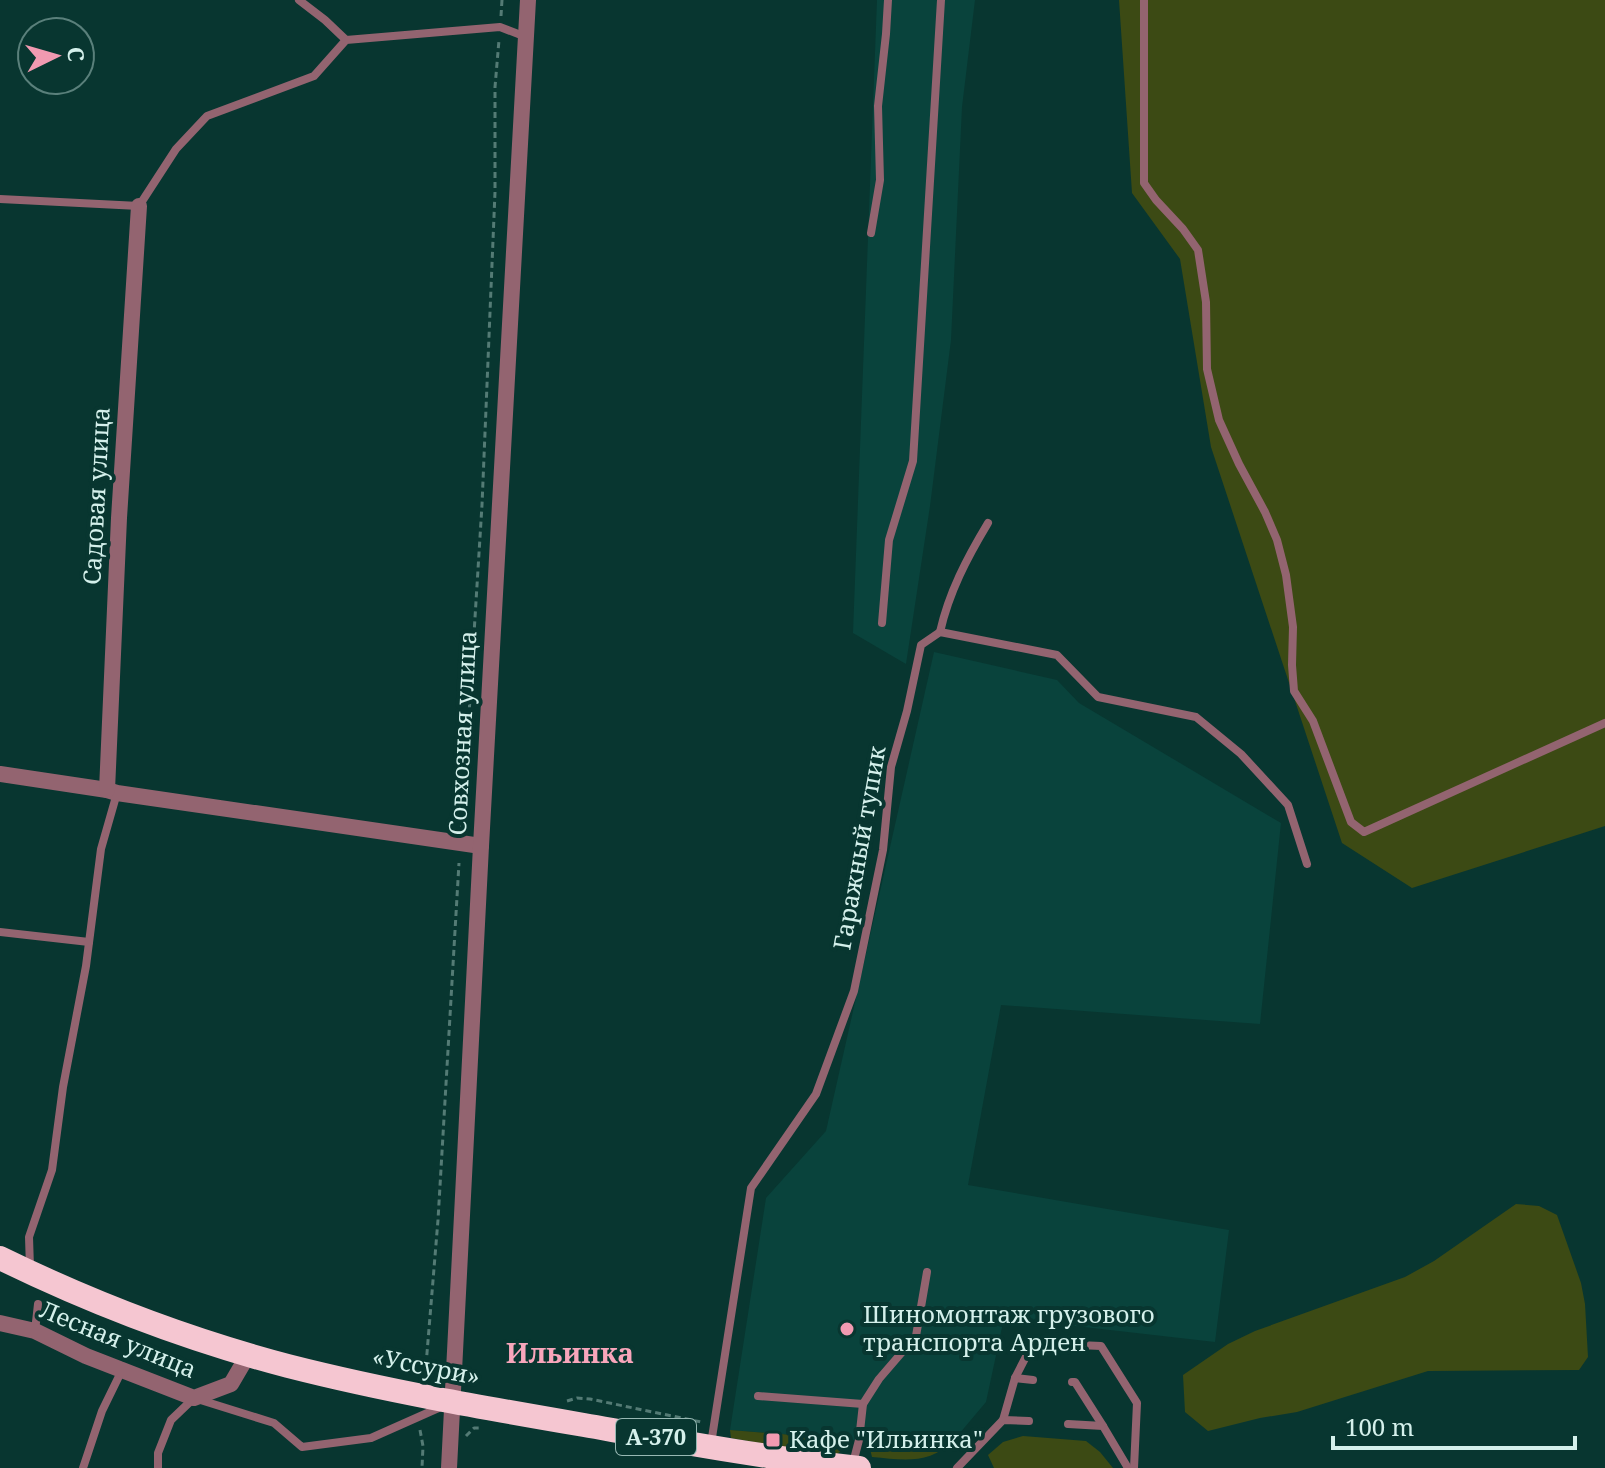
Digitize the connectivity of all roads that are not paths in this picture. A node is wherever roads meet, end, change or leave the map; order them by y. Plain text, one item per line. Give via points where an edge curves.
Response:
1 (299, 0) edge
2 (528, 0) edge
3 (888, 0) edge
4 (941, 0) edge
5 (1144, 0) edge
6 (526, 37) junction
7 (346, 40) junction
8 (0, 199) edge
9 (139, 206) junction
10 (871, 233) dead end
11 (988, 523) dead end
12 (882, 623) dead end
13 (940, 632) junction
14 (1605, 723) edge
15 (0, 774) edge
16 (112, 792) junction
17 (481, 846) junction
18 (1307, 864) dead end
19 (0, 932) edge
20 (89, 942) junction
21 (0, 1258) edge
22 (927, 1272) dead end
23 (30, 1273) junction
24 (38, 1304) dead end
25 (0, 1323) edge
26 (35, 1331) junction
27 (248, 1355) junction
28 (122, 1370) junction
29 (1015, 1378) junction
30 (1033, 1380) dead end
31 (1072, 1382) dead end
32 (758, 1396) dead end
33 (194, 1398) junction
34 (454, 1402) junction
35 (863, 1404) junction
36 (1003, 1420) junction
37 (1029, 1421) dead end
38 (1068, 1424) dead end
39 (1103, 1426) junction
40 (710, 1447) junction
41 (824, 1466) edge
42 (851, 1467) edge
43 (83, 1468) edge
44 (158, 1468) edge
45 (449, 1468) edge
46 (859, 1468) edge
47 (957, 1468) edge
48 (1131, 1468) edge

1 - 7 lane
2 - 6 street, Совхозная улица
3 - 10 lane via 878,106 880,180
4 - 12 lane via 913,461 889,540
5 - 14 lane via 1144,183 1198,250 1206,302 1207,369 1219,420 1277,540 1293,627 1294,691 1313,721 1351,822 1364,832
6 - 7 lane via 500,27
6 - 17 street, Совхозная улица
7 - 9 lane via 314,76 207,116 176,149
8 - 9 lane
9 - 16 street, Садовая улица via 119,518
11 - 13 lane via 966,560
13 - 18 lane via 1057,655 1098,697 1196,717 1241,754 1288,805
13 - 40 lane, Гаражный тупик via 921,645 891,767 883,850 854,991 816,1094 751,1188
15 - 16 street
16 - 17 street
16 - 20 lane
17 - 34 street, Совхозная улица
19 - 20 lane
20 - 23 lane via 52,1170 29,1237
21 - 23 highway, «Уссури» / А-370
22 - 35 lane via 916,1336
23 - 27 highway, «Уссури» / А-370 via 150,1323
24 - 26 lane
25 - 26 street, Лесная улица
26 - 28 street, Лесная улица
27 - 33 street, Лесная улица via 231,1384
27 - 34 highway, «Уссури» / А-370
28 - 33 street, Лесная улица
28 - 43 lane
29 - 30 lane
29 - 36 lane
29 - 48 lane via 1033,1343 1101,1346 1137,1403
31 - 39 lane
32 - 35 lane
33 - 34 lane via 274,1423 302,1447 371,1438
33 - 44 lane via 171,1420
34 - 40 highway, «Уссури» / А-370
34 - 45 street, Совхозная улица
35 - 42 lane
36 - 37 lane
36 - 47 lane
38 - 39 lane
39 - 48 lane
40 - 41 highway, «Уссури» / А-370
41 - 42 highway, «Уссури» / А-370
42 - 46 highway, «Уссури» / А-370

